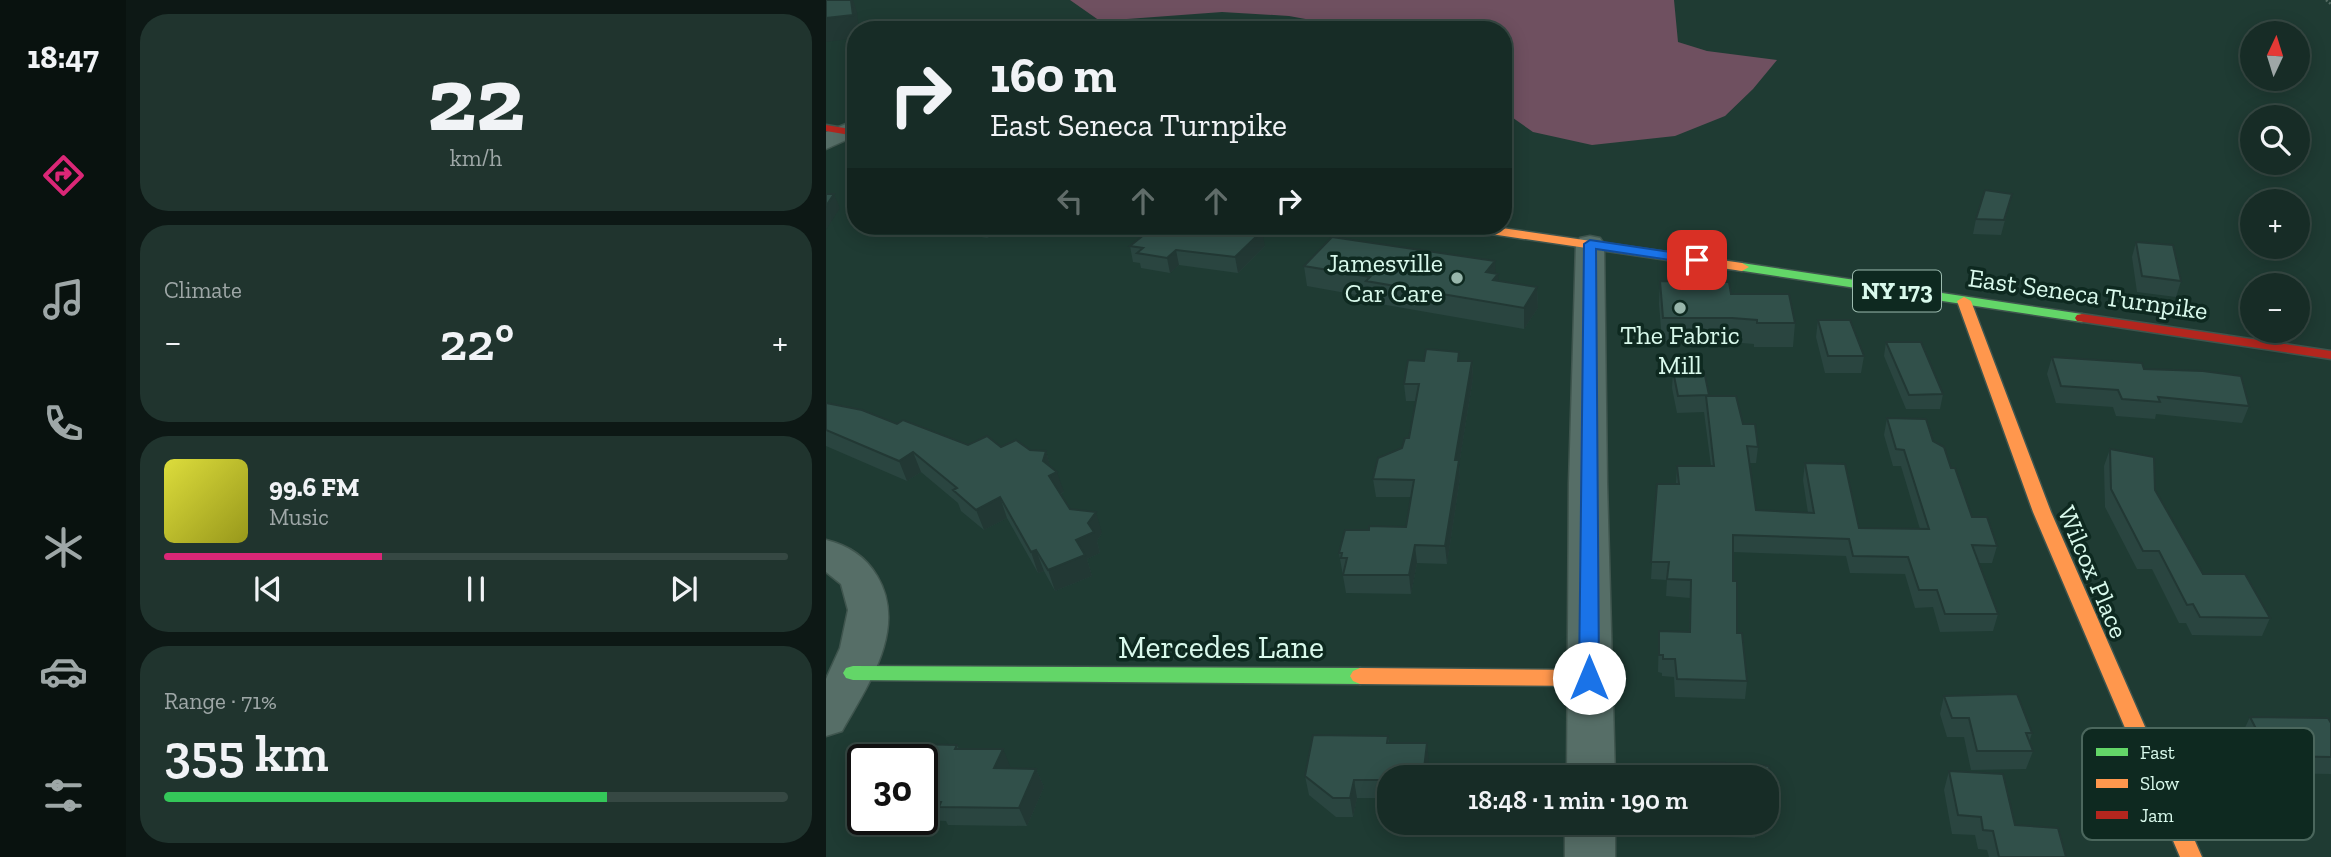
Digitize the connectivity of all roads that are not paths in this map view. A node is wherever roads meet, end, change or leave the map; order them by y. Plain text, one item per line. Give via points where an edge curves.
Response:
1 (1512, 233) edge
2 (1590, 244) junction
3 (1964, 301) junction
4 (2331, 355) edge
5 (826, 553) edge
6 (853, 673) junction
7 (1589, 678) junction
8 (826, 718) edge
9 (2134, 728) edge
10 (1591, 765) edge
11 (1590, 835) edge
12 (2184, 840) edge
13 (1590, 857) edge
14 (2191, 857) edge

1 - 2 street, East Seneca Turnpike / NY 173
2 - 3 street, East Seneca Turnpike / NY 173
2 - 7 street
3 - 4 street, East Seneca Turnpike / NY 173
3 - 9 street, Wilcox Place via 2044,523
5 - 6 street via 858,576 870,606 863,648
6 - 7 street, Mercedes Lane
6 - 8 street
7 - 10 street
11 - 13 street
12 - 14 street, Wilcox Place

